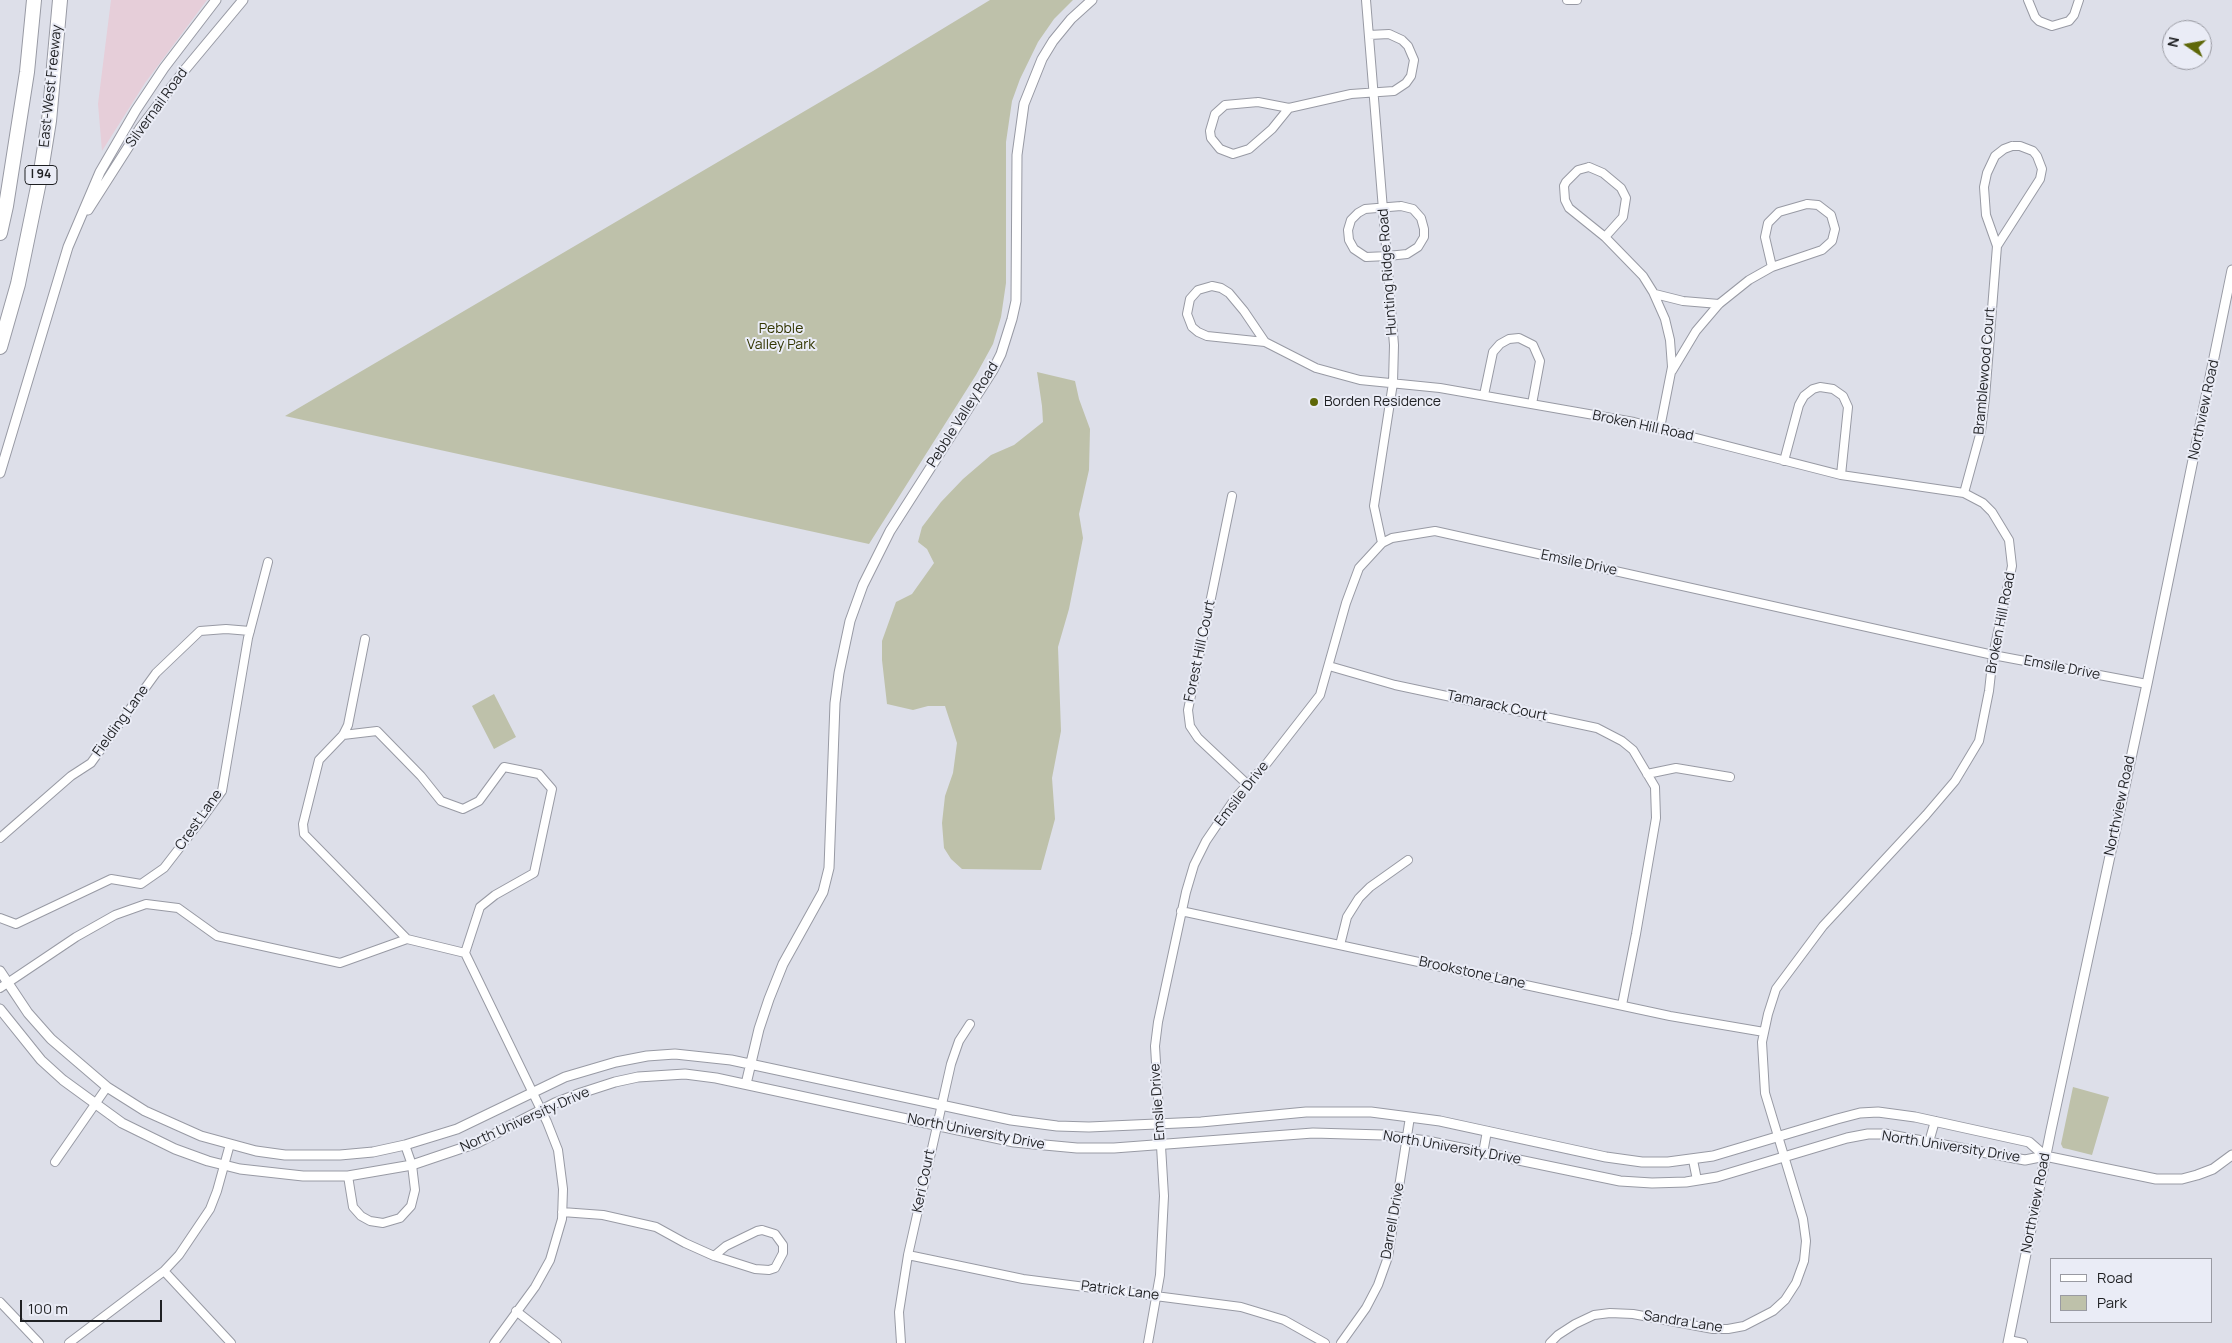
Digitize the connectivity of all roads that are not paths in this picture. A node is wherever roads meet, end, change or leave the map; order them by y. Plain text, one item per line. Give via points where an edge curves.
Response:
1 (34, 0) edge
2 (60, 0) edge
3 (216, 0) edge
4 (243, 0) edge
5 (1092, 0) edge
6 (1366, 0) edge
7 (1568, 0) edge
8 (1577, 0) edge
9 (2028, 0) edge
10 (2079, 0) edge
11 (1369, 35) junction
12 (1374, 92) junction
13 (1289, 108) junction
14 (1384, 206) junction
15 (80, 223) junction
16 (0, 233) edge
17 (1605, 238) junction
18 (1997, 246) junction
19 (1388, 256) junction
20 (1772, 267) junction
21 (2232, 270) edge
22 (1655, 294) junction
23 (1719, 304) junction
24 (1265, 342) junction
25 (0, 347) edge
26 (1671, 373) junction
27 (1393, 383) junction
28 (1484, 395) junction
29 (1532, 404) junction
30 (1660, 428) junction
31 (1784, 461) junction
32 (0, 474) edge
33 (1841, 475) junction
34 (1964, 493) junction
35 (1232, 496) dead end
36 (1382, 543) junction
37 (268, 562) dead end
38 (250, 631) junction
39 (365, 639) dead end
40 (1993, 654) junction
41 (1329, 666) junction
42 (2147, 684) junction
43 (343, 735) junction
44 (1647, 774) junction
45 (1730, 777) dead end
46 (1248, 784) junction
47 (0, 838) edge
48 (1408, 860) dead end
49 (1194, 865) joint
50 (1181, 911) junction
51 (0, 918) edge
52 (407, 939) junction
53 (1340, 945) junction
54 (465, 953) junction
55 (0, 971) edge
56 (4, 986) edge
57 (1622, 1005) junction
58 (0, 1010) edge
59 (970, 1024) dead end
60 (1764, 1032) junction
61 (751, 1064) junction
62 (746, 1084) junction
63 (107, 1087) junction
64 (533, 1092) junction
65 (96, 1105) junction
66 (941, 1105) junction
67 (542, 1111) junction
68 (1410, 1117) junction
69 (1935, 1121) junction
70 (1160, 1124) junction
71 (937, 1125) junction
72 (1487, 1131) junction
73 (1778, 1137) junction
74 (1407, 1138) junction
75 (1929, 1142) junction
76 (230, 1144) junction
77 (1161, 1144) junction
78 (405, 1146) junction
79 (1483, 1153) junction
80 (2232, 1155) edge
81 (1784, 1156) junction
82 (2046, 1156) junction
83 (1693, 1160) junction
84 (55, 1162) dead end
85 (225, 1165) junction
86 (412, 1165) junction
87 (348, 1176) junction
88 (1697, 1180) junction
89 (562, 1212) junction
90 (908, 1255) junction
91 (714, 1256) junction
92 (164, 1271) junction
93 (1158, 1296) junction
94 (0, 1302) edge
95 (516, 1311) junction
96 (2008, 1341) edge
97 (39, 1343) edge
98 (69, 1343) edge
99 (232, 1343) edge
100 (494, 1343) edge
101 (556, 1343) edge
102 (901, 1343) edge
103 (1148, 1343) edge
104 (1325, 1343) edge
105 (1341, 1343) edge
106 (1550, 1343) edge
107 (2023, 1343) edge

1 - 16 highway, East-West Freeway / I 94 via 27,72
2 - 25 highway, East-West Freeway / I 94 via 49,121 40,177 18,284
3 - 15 street, Silvernail Road via 136,110 100,172
4 - 15 street, Silvernail Road via 141,127
5 - 61 street, Pebble Valley Road via 1053,41 1024,104 1017,155 1016,301 1000,354 993,370 890,531 863,585 850,621 835,703 829,868 825,885 783,964 759,1029
6 - 11 street, Hunting Ridge Road
7 - 8 street
9 - 10 street via 2035,17 2052,26 2069,21
11 - 12 street, Hunting Ridge Road
11 - 12 street via 1388,34 1402,40 1414,60 1411,76 1400,88
12 - 13 street
12 - 14 street, Hunting Ridge Road
13 - 13 street via 1258,102 1225,105 1212,119 1211,138 1227,152 1249,150
14 - 19 street, Hunting Ridge Road
14 - 19 street via 1358,213 1351,220 1348,235 1351,244 1362,255
14 - 19 street via 1413,209 1422,218 1424,229 1421,244 1412,252
15 - 32 street, Silvernail Road via 63,262
17 - 17 street via 1623,217 1624,193 1599,170 1589,167 1578,170 1564,186 1567,204
17 - 22 street via 1637,269
18 - 18 street, Bramblewood Court via 2040,179 2042,169 2037,156 2020,146 2007,147 1999,152 1987,173 1984,202
18 - 34 street, Bramblewood Court via 1985,398 1979,439
19 - 27 street, Hunting Ridge Road
20 - 20 street via 1814,254 1828,246 1835,229 1828,211 1818,205 1806,204 1779,212 1771,218 1765,232
20 - 23 street via 1749,280
21 - 42 street, Northview Road
22 - 23 street via 1683,301
22 - 26 street via 1668,329
23 - 26 street via 1696,331
24 - 24 street via 1225,290 1212,286 1202,288 1190,299 1188,319 1198,332 1207,336
24 - 27 street, Broken Hill Road via 1337,375
26 - 30 street
27 - 28 street, Broken Hill Road
27 - 36 street, Hunting Ridge Road via 1374,506
28 - 29 street, Broken Hill Road
28 - 29 street via 1493,352 1509,339 1519,338 1533,345 1540,361
29 - 30 street, Broken Hill Road
30 - 31 street, Broken Hill Road
31 - 33 street, Broken Hill Road
31 - 33 street via 1801,400 1813,389 1833,389 1843,396 1848,407
33 - 34 street, Broken Hill Road
34 - 40 street, Broken Hill Road via 1992,512 2009,540 2012,553
35 - 46 street, Forest Hill Court via 1188,710 1190,726 1198,738
36 - 40 street, Emsile Drive via 1392,538 1434,531
36 - 41 street, Emsile Drive via 1359,568
37 - 38 street, Crest Lane
38 - 47 street, Fielding Lane via 200,631 156,673 90,763
38 - 51 street, Crest Lane via 222,790 164,868 141,884 112,879 16,924
39 - 43 street via 348,725
40 - 42 street, Emsile Drive
40 - 60 street, Broken Hill Road via 1979,741 1959,775 1823,926 1776,989
41 - 44 street, Tamarack Court via 1394,685 1598,728 1633,750
41 - 46 street, Emsile Drive via 1320,695
42 - 82 street, Northview Road
43 - 52 street via 319,760 303,824 304,834
43 - 54 street via 377,731 441,801 463,809 479,801 504,767 539,774 552,789 534,873 480,907
44 - 45 street via 1676,768
44 - 57 street, Tamarack Court via 1655,787 1656,818
46 - 49 street, Emsile Drive via 1206,841
48 - 53 street via 1370,886 1359,898 1347,917
49 - 50 street, Emslie Drive
50 - 53 street, Brookstone Lane
50 - 70 street, Emslie Drive via 1155,1046
52 - 54 street
52 - 56 street via 340,963 217,936 178,908 146,904 99,924
53 - 57 street, Brookstone Lane
54 - 64 street, North University Drive
55 - 56 street, North University Drive
56 - 63 street, North University Drive via 51,1039
57 - 60 street, Brookstone Lane
58 - 65 street, North University Drive via 41,1060
59 - 66 street, Keri Court via 954,1052
60 - 73 street, Broken Hill Road via 1762,1064 1765,1093
61 - 62 street, Pebble Valley Road
61 - 64 street, North University Drive via 675,1054 647,1056 562,1078
61 - 66 street, North University Drive
62 - 67 street, North University Drive via 685,1074 646,1076 581,1093
62 - 71 street, North University Drive
63 - 65 street
63 - 76 street, North University Drive via 170,1123
64 - 67 street
64 - 78 street, North University Drive via 456,1129
65 - 84 street
65 - 85 street, North University Drive via 144,1135
66 - 70 street, North University Drive via 1057,1126
66 - 71 street, Keri Court
67 - 86 street, North University Drive via 477,1143
67 - 89 street via 561,1163
68 - 70 street, North University Drive via 1371,1112 1306,1112
68 - 72 street, North University Drive
68 - 74 street, Darrell Drive
69 - 73 street, North University Drive via 1896,1114 1860,1113
69 - 75 street
69 - 82 street, North University Drive via 2029,1142
70 - 77 street, Emslie Drive
71 - 77 street, North University Drive via 1014,1142 1077,1148
71 - 90 street, Keri Court
72 - 79 street
72 - 83 street, North University Drive via 1623,1160
73 - 81 street, Broken Hill Road
73 - 83 street, North University Drive
74 - 77 street, North University Drive via 1313,1133
74 - 79 street, North University Drive
74 - 105 street, Darrell Drive via 1388,1257 1366,1308
75 - 81 street, North University Drive via 1868,1134
75 - 82 street, North University Drive via 2025,1160
76 - 78 street, North University Drive via 306,1156 373,1152
76 - 85 street
77 - 93 street, Emslie Drive via 1164,1196
78 - 86 street
79 - 88 street, North University Drive via 1620,1181 1652,1184
80 - 82 street, North University Drive via 2197,1176 2169,1180
81 - 88 street, North University Drive
81 - 106 street, Sandra Lane via 1803,1219 1806,1251 1796,1283 1785,1300 1772,1311 1757,1320 1728,1329 1610,1312 1575,1324
82 - 96 street, Northview Road
83 - 88 street
85 - 87 street, North University Drive via 266,1173
85 - 92 street via 202,1223
86 - 87 street, North University Drive
86 - 87 street via 415,1179 413,1200 406,1214 392,1222 370,1221 353,1207
89 - 91 street via 603,1215 656,1227
89 - 95 street via 550,1260
90 - 93 street, Patrick Lane via 1023,1279
90 - 102 street, Keri Court via 899,1312
91 - 91 street via 746,1267 769,1270 779,1262 783,1245 775,1234 762,1230 726,1246
92 - 98 street
92 - 99 street
93 - 103 street, Emslie Drive
93 - 104 street, Patrick Lane via 1226,1304 1261,1312 1300,1328
94 - 97 street
95 - 100 street
95 - 101 street
96 - 107 street

